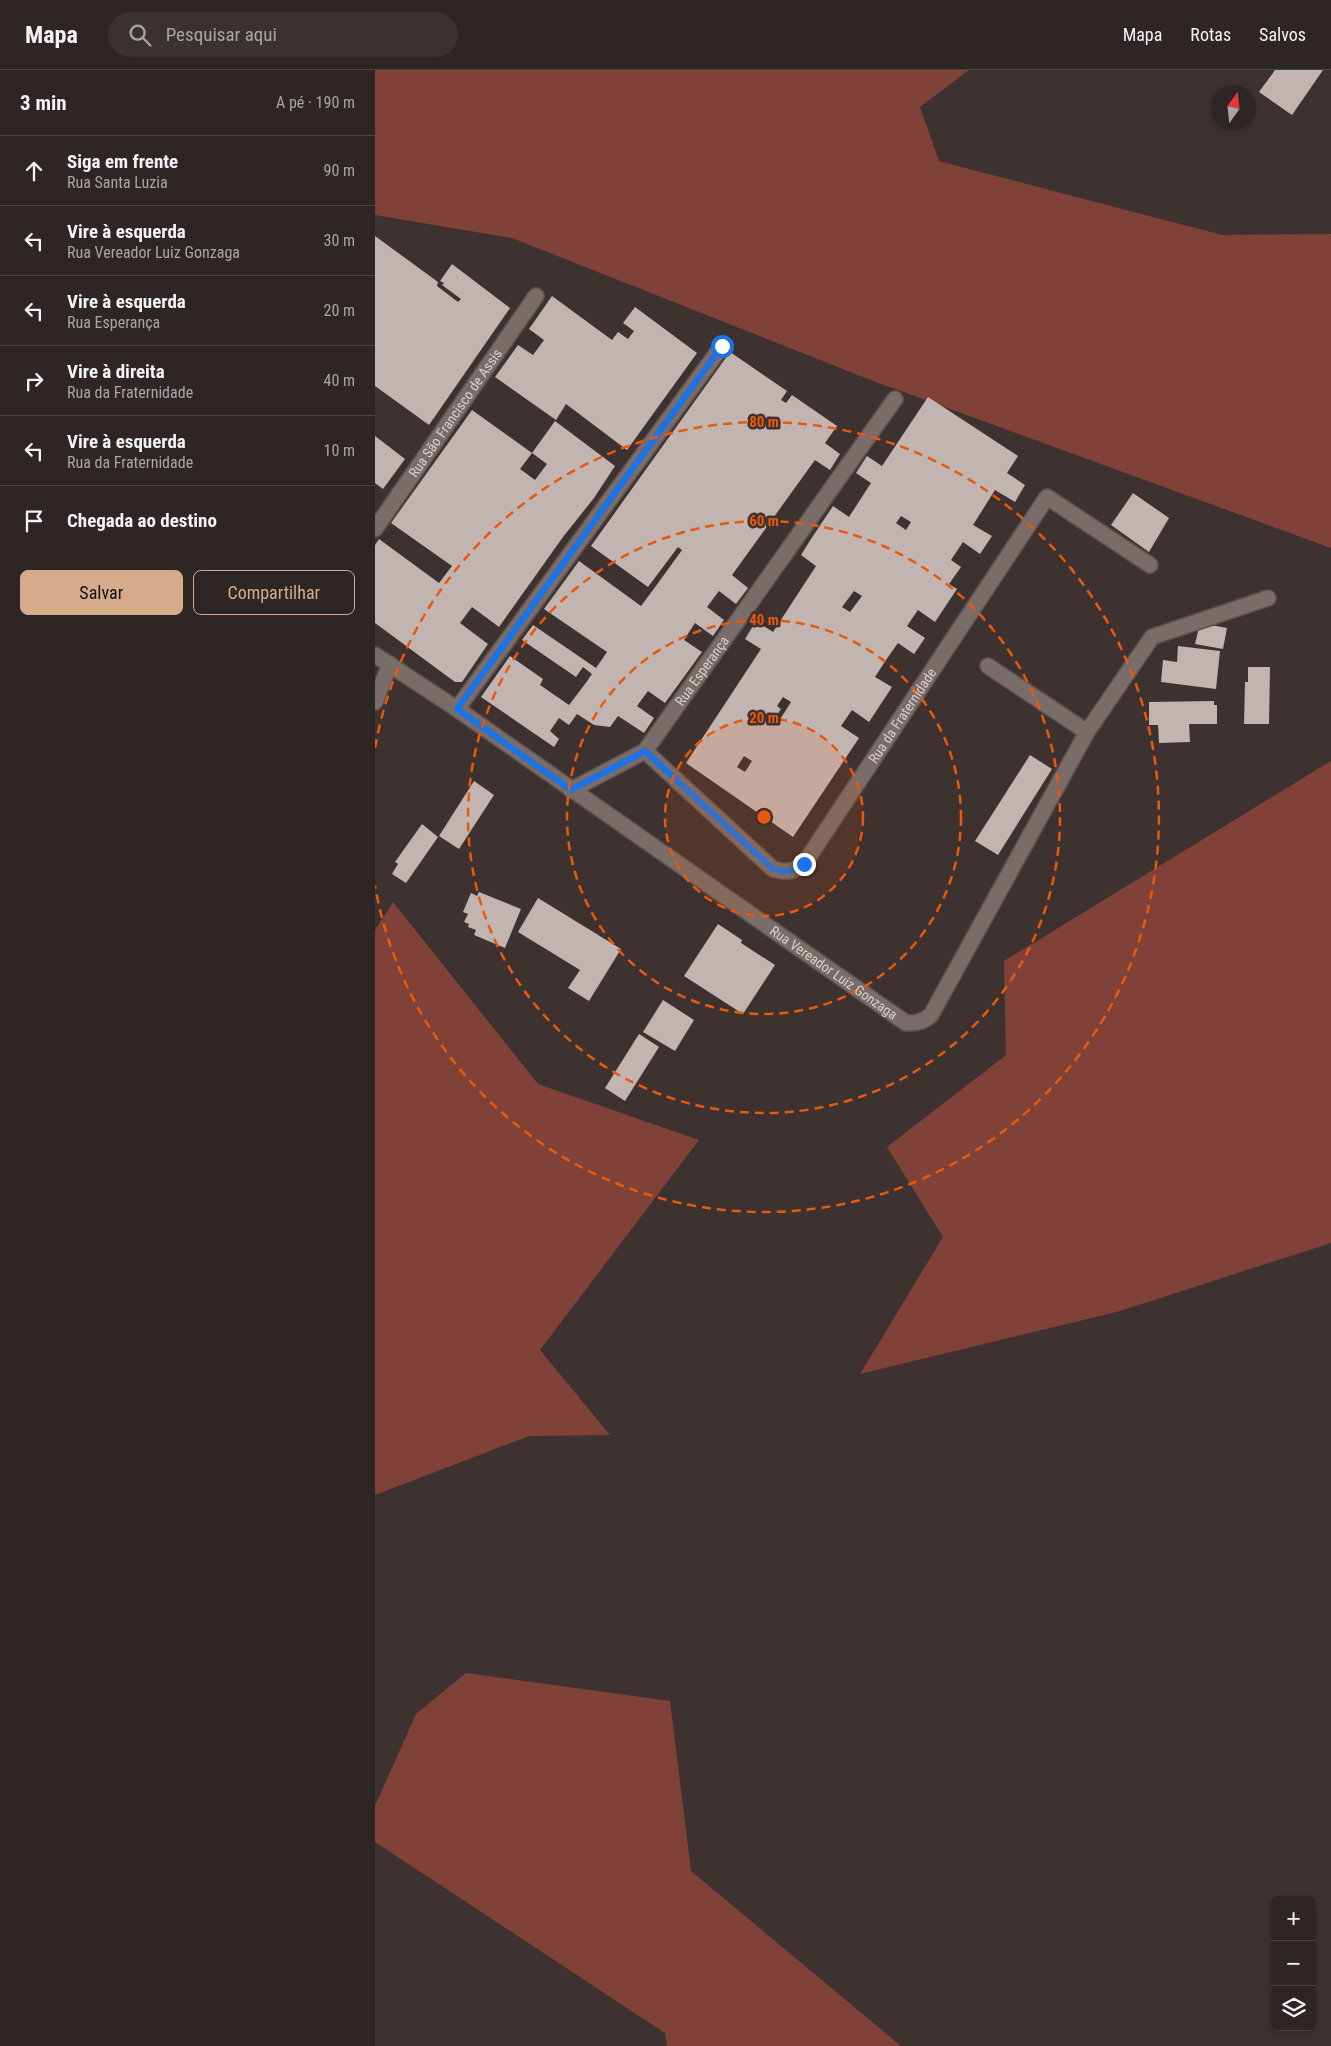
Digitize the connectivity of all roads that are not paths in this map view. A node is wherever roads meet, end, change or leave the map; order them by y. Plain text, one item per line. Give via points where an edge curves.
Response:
1 (536, 296) dead end
2 (722, 346) dead end
3 (895, 399) dead end
4 (375, 529) edge
5 (1150, 565) dead end
6 (1268, 598) dead end
7 (375, 654) edge
8 (390, 664) junction
9 (989, 666) dead end
10 (375, 702) edge
11 (457, 709) junction
12 (1087, 732) junction
13 (645, 751) junction
14 (571, 790) junction

1 - 4 street, Rua São Francisco de Assis
2 - 11 street
3 - 13 street, Rua Esperança
5 - 13 street, Rua da Fraternidade via 1047,497 804,864 794,872 773,869
6 - 12 street, Rua Vereador Luiz Gonzaga via 1152,637
7 - 8 street, Rua Vereador Luiz Gonzaga
8 - 10 street
8 - 11 street, Rua Vereador Luiz Gonzaga
9 - 12 street
11 - 14 street, Rua Vereador Luiz Gonzaga
12 - 14 street, Rua Vereador Luiz Gonzaga via 931,1015 916,1023 906,1023
13 - 14 street, Rua Esperança

